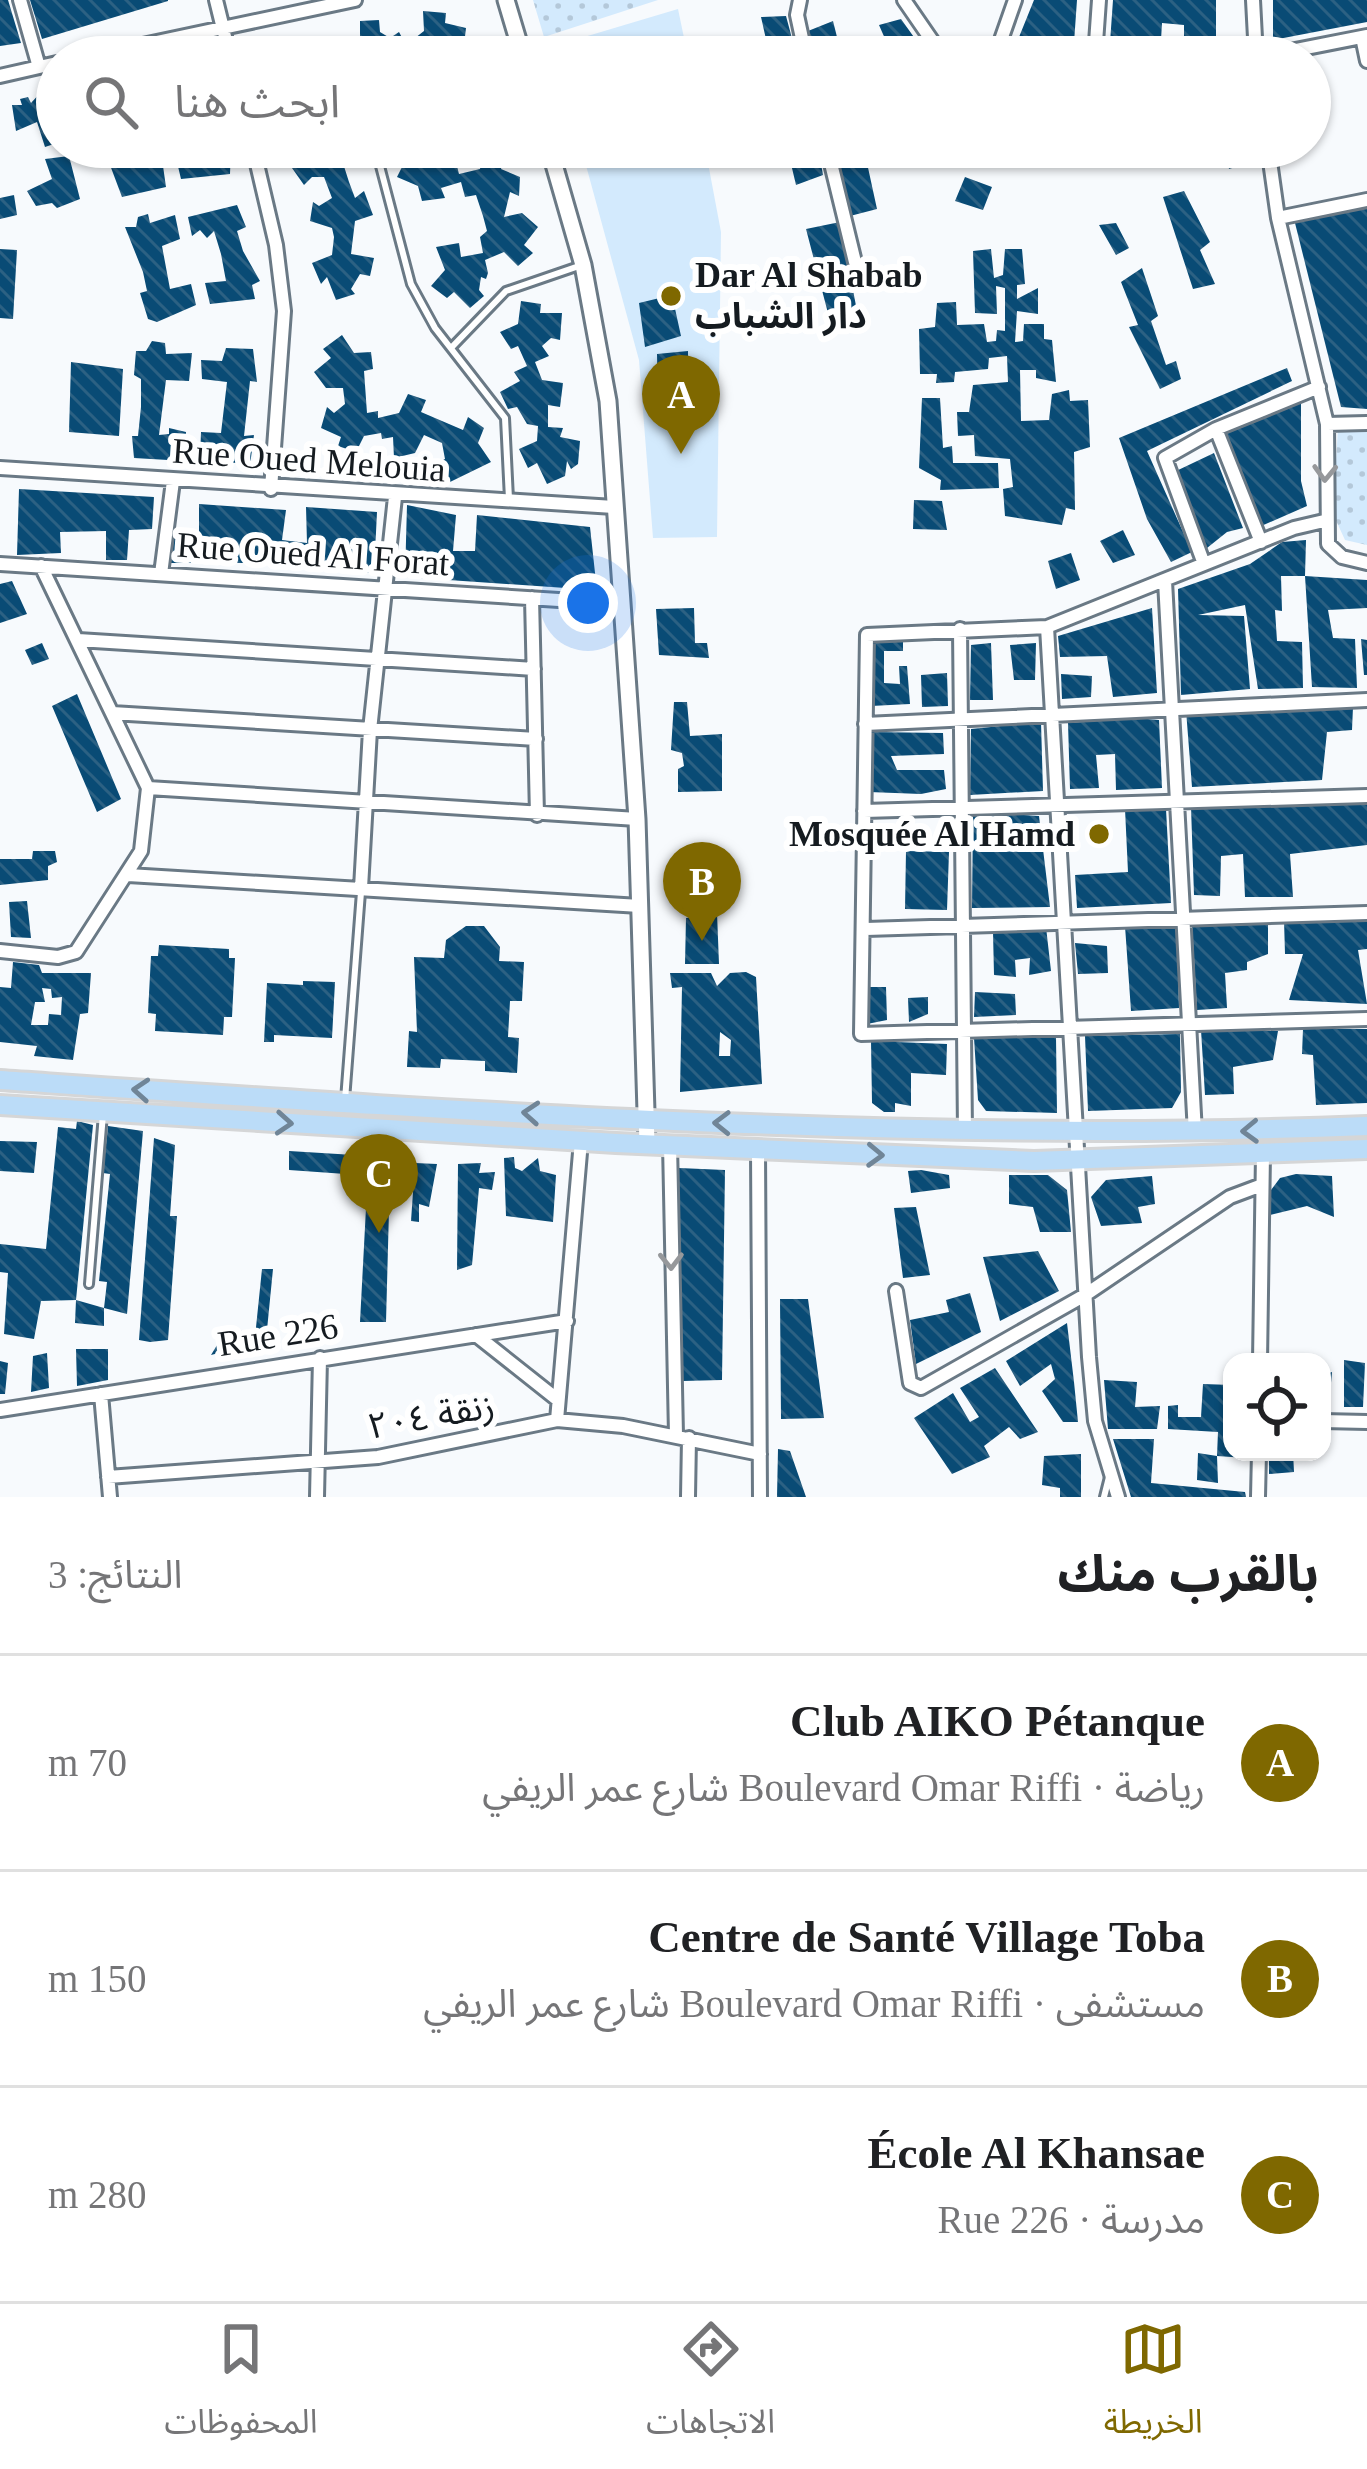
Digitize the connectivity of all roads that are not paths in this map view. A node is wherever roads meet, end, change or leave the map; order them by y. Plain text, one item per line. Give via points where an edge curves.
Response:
1 (20, 0) edge
2 (216, 0) edge
3 (355, 0) edge
4 (506, 0) edge
5 (800, 0) edge
6 (904, 0) edge
7 (1015, 0) edge
8 (1099, 0) edge
9 (1253, 0) edge
10 (302, 6) edge
11 (223, 29) junction
12 (189, 36) edge
13 (225, 36) edge
14 (517, 36) edge
15 (802, 36) edge
16 (928, 36) edge
17 (1002, 36) edge
18 (1096, 36) edge
19 (1256, 36) edge
20 (1365, 36) edge
21 (1331, 43) edge
22 (36, 60) edge
23 (1367, 61) edge
24 (36, 67) edge
25 (0, 76) edge
26 (258, 168) edge
27 (381, 168) edge
28 (555, 168) edge
29 (832, 168) edge
30 (1271, 168) edge
31 (1367, 200) edge
32 (1278, 218) junction
33 (855, 262) dead end
34 (583, 266) junction
35 (452, 348) junction
36 (1319, 386) junction
37 (1367, 423) edge
38 (1327, 424) junction
39 (1216, 429) junction
40 (0, 468) edge
41 (173, 482) junction
42 (271, 489) junction
43 (395, 497) junction
44 (508, 503) junction
45 (614, 507) junction
46 (1324, 521) junction
47 (1261, 542) junction
48 (1367, 563) edge
49 (0, 564) edge
50 (1204, 564) junction
51 (41, 566) junction
52 (161, 574) junction
53 (1165, 581) junction
54 (387, 590) junction
55 (532, 598) junction
56 (621, 604) junction
57 (1047, 627) junction
58 (960, 629) junction
59 (78, 640) junction
60 (379, 659) junction
61 (534, 669) junction
62 (1367, 700) edge
63 (1173, 706) junction
64 (112, 713) junction
65 (1054, 715) junction
66 (962, 721) junction
67 (865, 724) junction
68 (370, 730) junction
69 (536, 739) junction
70 (148, 788) junction
71 (1367, 796) edge
72 (1178, 800) junction
73 (365, 801) junction
74 (1058, 804) junction
75 (959, 807) junction
76 (863, 811) junction
77 (537, 815) junction
78 (637, 819) junction
79 (128, 875) junction
80 (361, 888) junction
81 (640, 906) junction
82 (1367, 913) edge
83 (1184, 919) junction
84 (1064, 923) junction
85 (964, 924) junction
86 (866, 929) junction
87 (0, 951) edge
88 (1367, 1019) edge
89 (1191, 1026) junction
90 (1070, 1031) junction
91 (965, 1033) junction
92 (0, 1081) edge
93 (345, 1103) junction
94 (0, 1106) edge
95 (103, 1112) junction
96 (648, 1119) junction
97 (1367, 1126) edge
98 (964, 1132) junction
99 (1195, 1133) junction
100 (1075, 1135) junction
101 (581, 1141) junction
102 (647, 1144) junction
103 (670, 1144) junction
104 (758, 1150) junction
105 (1367, 1150) edge
106 (1263, 1154) junction
107 (1075, 1162) junction
108 (1262, 1185) junction
109 (89, 1284) dead end
110 (896, 1291) dead end
111 (1085, 1295) junction
112 (566, 1321) junction
113 (476, 1335) junction
114 (1260, 1353) edge
115 (320, 1358) junction
116 (100, 1394) junction
117 (558, 1400) junction
118 (0, 1410) edge
119 (557, 1420) junction
120 (1331, 1421) edge
121 (1367, 1422) edge
122 (683, 1437) junction
123 (760, 1454) junction
124 (1259, 1461) edge
125 (317, 1463) junction
126 (1109, 1475) junction
127 (108, 1477) junction
128 (687, 1496) edge
129 (109, 1497) edge
130 (317, 1497) edge
131 (760, 1497) edge
132 (1104, 1497) edge
133 (1118, 1497) edge
134 (1258, 1497) edge

1 - 22 street
2 - 11 street
3 - 10 street
4 - 14 street
5 - 15 street
6 - 16 street
7 - 17 street
8 - 18 street
9 - 19 street
10 - 11 street
11 - 12 street
11 - 13 street
20 - 21 street
20 - 23 street
24 - 25 street
26 - 42 street via 284,311
27 - 35 lane via 411,284
28 - 34 street
29 - 33 street
30 - 32 street
31 - 32 street
32 - 36 street
34 - 35 lane via 506,291
34 - 45 street via 605,375
35 - 44 lane via 505,418
36 - 38 street
36 - 39 street
37 - 38 street
38 -> 46 street
39 - 47 street
39 - 50 street via 1165,458
40 - 41 street, Rue Oued Melouia
41 - 42 street, Rue Oued Melouia
41 - 52 street
42 - 43 street, Rue Oued Melouia
43 - 44 street, Rue Oued Melouia
43 - 54 street
44 - 45 street, Rue Oued Melouia
45 - 56 street
46 - 47 street
46 - 48 street via 1334,551
47 - 50 street
49 - 51 street, Rue Oued Al Forat
50 - 53 street
51 - 52 street, Rue Oued Al Forat
51 - 59 street
52 - 54 street, Rue Oued Al Forat
53 - 57 street
53 - 63 street
54 - 55 street, Rue Oued Al Forat
54 - 60 street
55 - 56 street, Rue Oued Al Forat
55 - 61 street
56 - 78 street
57 - 58 street
57 - 65 street
58 - 66 street
58 - 67 street via 867,635
59 - 60 street
59 - 64 street
60 - 61 street
60 - 68 street
61 - 69 street
62 - 63 street
63 - 65 street
63 - 72 street
64 - 68 street
64 - 70 street
65 - 66 street
65 - 74 street
66 - 67 street
66 - 75 street
67 - 76 street
68 - 69 street
68 - 73 street
69 - 77 street
70 - 73 street
70 - 79 street via 147,831
71 - 72 street
72 - 74 street
72 - 83 street
73 - 77 street
73 - 80 street
74 - 75 street
74 - 84 street
75 - 76 street
75 - 85 street
76 - 86 street
77 - 78 street
78 - 81 street
79 - 80 street
79 - 87 street via 76,952
80 - 81 street
80 - 93 lane
81 - 96 street
82 - 83 street
83 - 84 street
83 - 89 street
84 - 85 street
84 - 90 street
85 - 86 street
85 - 91 street
86 - 91 street via 860,1034
88 - 89 street
89 - 90 street
89 - 99 street
90 - 91 street
90 - 100 street
91 - 98 street
93 -> 92 main road
96 -> 93 main road
94 - 95 main road
95 -> 101 main road
95 - 109 lane
98 -> 96 main road
96 - 102 street
97 -> 99 main road
98 - 100 main road
99 - 100 main road
100 - 107 street
101 - 102 main road
101 - 112 street
102 - 103 main road
103 - 104 main road
103 -> 122 street
104 -> 107 main road
104 - 123 street
105 - 106 main road
106 - 107 main road
106 - 108 street
107 - 111 street
108 - 111 street via 1230,1197
108 - 114 street
110 - 111 street via 914,1389
111 - 126 street via 1095,1421
112 - 113 street, Rue 226
112 - 117 street
113 - 115 street, Rue 226
113 - 117 street
115 - 116 street, Rue 226
115 - 125 street
116 - 118 street, Rue 226
116 - 127 street
117 - 119 street
119 - 122 street, زنقة ٢٠٤
119 - 125 street, زنقة ٢٠٤
120 - 121 street
122 - 123 street, زنقة ٢٠٤
122 - 128 street
123 - 131 street
124 - 134 street
125 - 127 street, زنقة ٢٠٤
125 - 130 street
126 - 132 lane
126 - 133 street
127 - 129 street

